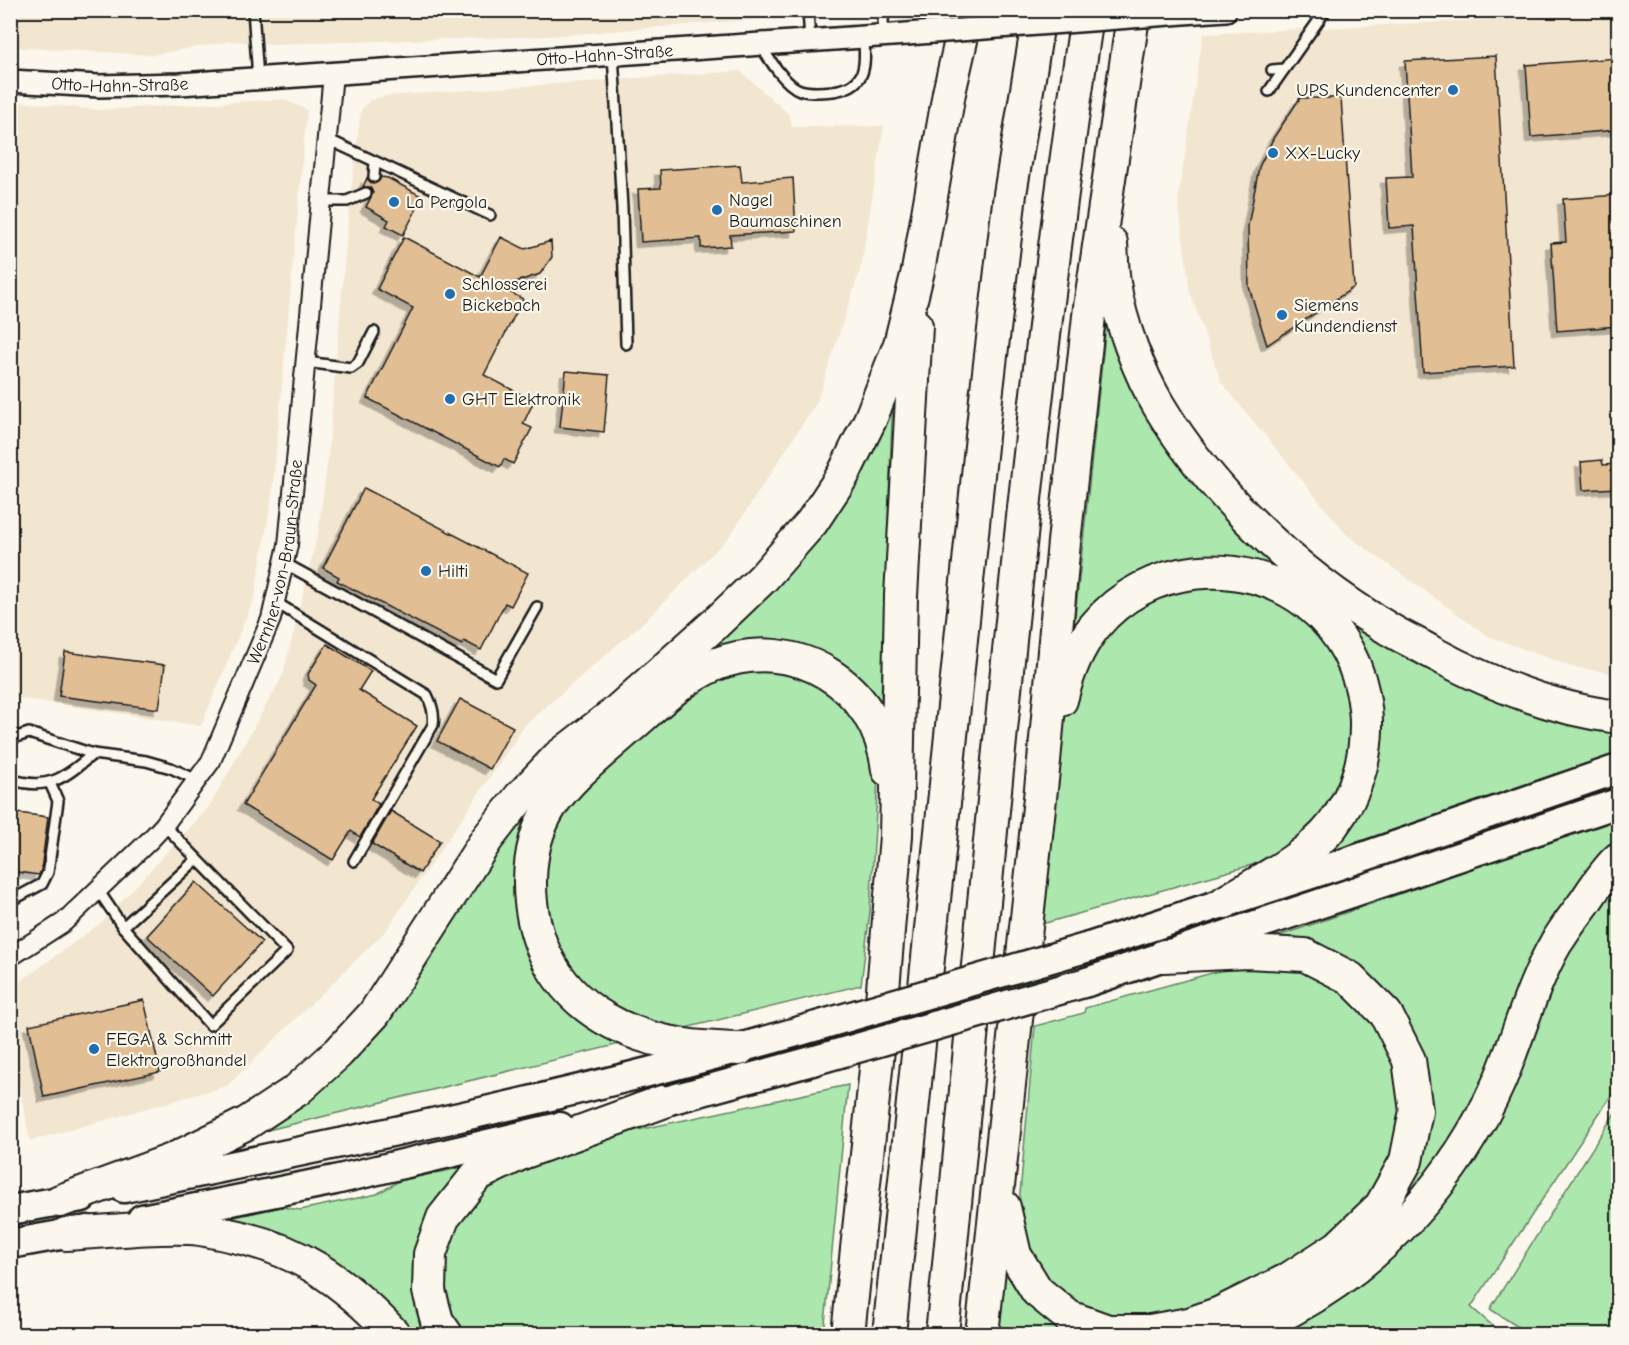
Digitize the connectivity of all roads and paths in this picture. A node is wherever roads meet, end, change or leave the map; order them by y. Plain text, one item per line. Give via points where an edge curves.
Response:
1 (253, 10) edge
2 (808, 10) edge
3 (884, 10) edge
4 (968, 10) edge
5 (1040, 10) edge
6 (1088, 10) edge
7 (1134, 10) edge
8 (1226, 10) edge
9 (1326, 10) edge
10 (873, 36) junction
11 (810, 40) junction
12 (760, 44) junction
13 (613, 54) junction
14 (1284, 69) junction
15 (1272, 70) dead end
16 (333, 74) junction
17 (258, 78) junction
18 (10, 81) edge
19 (1269, 91) dead end
20 (327, 140) junction
21 (375, 162) junction
22 (374, 177) dead end
23 (1107, 180) junction
24 (366, 193) dead end
25 (321, 201) junction
26 (490, 215) dead end
27 (918, 271) junction
28 (374, 332) dead end
29 (626, 344) dead end
30 (306, 362) junction
31 (284, 563) junction
32 (275, 602) junction
33 (537, 607) dead end
34 (1618, 717) edge
35 (10, 739) edge
36 (93, 754) junction
37 (1044, 761) junction
38 (1618, 769) edge
39 (10, 779) edge
40 (197, 780) junction
41 (50, 783) junction
42 (1618, 803) edge
43 (164, 825) junction
44 (896, 836) junction
45 (196, 859) junction
46 (1618, 859) edge
47 (354, 861) dead end
48 (98, 890) junction
49 (10, 901) edge
50 (1225, 902) junction
51 (123, 927) junction
52 (1164, 956) junction
53 (10, 957) edge
54 (739, 1049) junction
55 (662, 1102) junction
56 (1001, 1156) junction
57 (60, 1201) junction
58 (10, 1210) edge
59 (66, 1234) junction
60 (10, 1244) edge
61 (847, 1326) edge
62 (394, 1335) edge
63 (446, 1335) edge
64 (889, 1335) edge
65 (942, 1335) edge
66 (982, 1335) edge
67 (1237, 1335) edge

1 - 17 lane
2 - 11 lane
3 - 10 lane
4 - 27 highway via 949,93
5 - 64 highway via 1010,194 986,398
6 - 65 highway via 1049,287 1020,535
7 - 23 highway
8 - 10 street, Otto-Hahn-Straße, bridge
9 - 14 lane
10 - 11 street, Otto-Hahn-Straße
10 - 12 lane via 859,81 846,89 825,92 800,90 775,69
11 - 12 street, Otto-Hahn-Straße
12 - 13 street, Otto-Hahn-Straße
13 - 16 street, Otto-Hahn-Straße
13 - 29 lane
14 - 15 lane
14 - 19 lane
16 - 17 street, Otto-Hahn-Straße
16 - 20 street, Wernher-von-Braun-Straße
17 - 18 street, Otto-Hahn-Straße via 138,86
20 - 21 lane
20 - 25 street, Wernher-von-Braun-Straße
21 - 22 lane
21 - 26 lane
23 - 34 highway via 1114,284 1131,348 1159,406 1199,464 1258,531 1324,586 1374,620 1468,672 1532,698
23 - 37 highway via 1088,318
24 - 25 lane via 347,201
25 - 30 street, Wernher-von-Braun-Straße
27 - 44 highway via 901,596
27 - 57 highway via 900,344 870,420 843,475 812,522 763,578 708,630 615,713 558,757 520,797 487,839 410,961 360,1030 297,1090 248,1123 172,1160
28 - 30 lane via 358,363 351,368
30 - 31 street, Wernher-von-Braun-Straße
31 - 32 street, Wernher-von-Braun-Straße
31 - 33 lane via 496,679
32 - 40 street, Wernher-von-Braun-Straße via 211,761
32 - 47 lane via 427,695 431,703 433,725
35 - 36 lane via 29,733
36 - 40 lane via 154,763
36 - 41 lane via 67,776
37 - 50 highway via 1065,683 1078,652 1096,625 1134,592 1150,583 1208,571 1261,579 1306,603 1333,630 1361,682 1367,734 1361,770 1345,806 1319,841
37 - 56 highway
38 - 50 highway
39 - 41 lane
40 - 43 street, Wernher-von-Braun-Straße
41 - 49 lane via 58,801 48,872 42,884
42 - 52 highway
43 - 45 lane
43 - 48 street, Wernher-von-Braun-Straße
44 - 54 highway via 887,762 881,738 865,707 840,681 812,664 783,656 748,656 725,662 682,683 574,779 550,808 537,840 530,874 530,906 539,941 553,971 594,1014 617,1026 684,1045
44 - 61 highway via 877,1060
45 - 51 lane
45 - 51 lane via 287,951 210,1025
46 - 67 highway via 1556,944 1478,1123 1417,1211 1338,1280 1291,1310
48 - 51 lane
48 - 53 street, Wernher-von-Braun-Straße via 64,922
50 - 54 highway, bridge via 1089,947
52 - 55 highway, bridge via 1087,982
52 - 56 highway via 1247,952 1305,955 1350,978 1386,1014 1409,1060 1416,1111 1406,1161 1381,1206 1338,1247 1287,1280 1220,1313 1150,1331 1108,1331 1069,1317 1037,1291 1015,1255 1009,1233
54 - 57 highway via 519,1104
55 - 59 highway via 335,1180
55 - 63 highway via 522,1153 477,1175 443,1218 429,1254 429,1291 437,1321
56 - 66 highway
57 - 58 highway
59 - 60 highway
59 - 62 highway via 192,1228 243,1238 312,1264 358,1298

